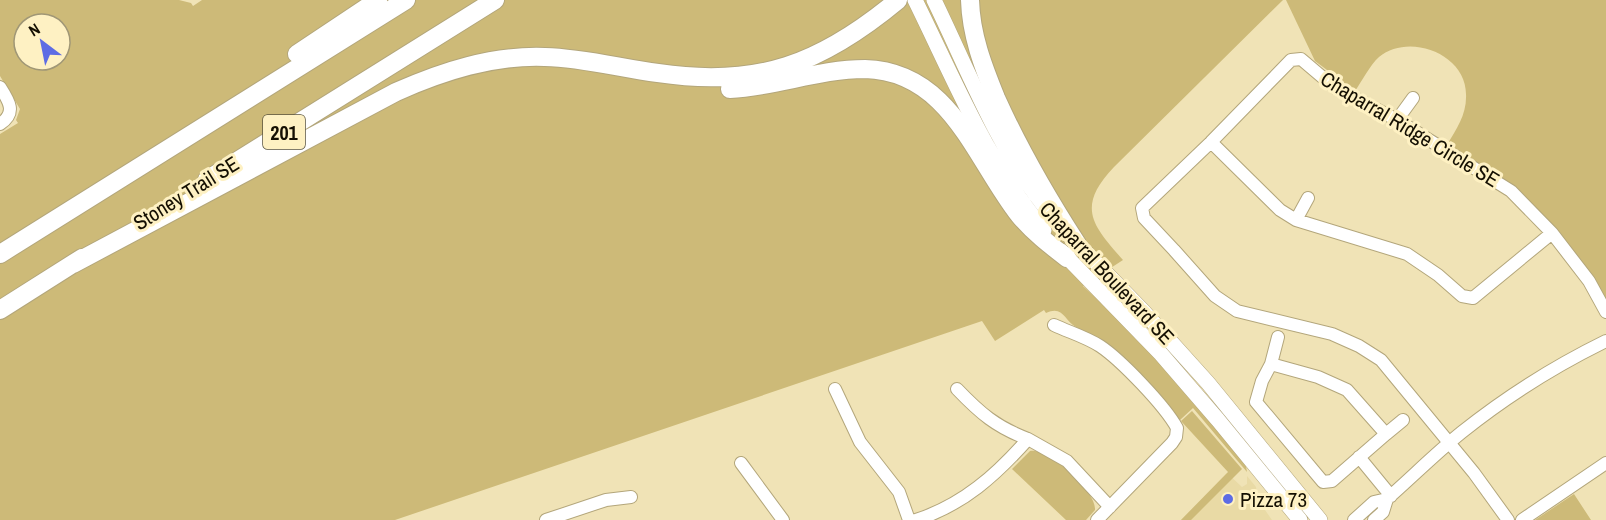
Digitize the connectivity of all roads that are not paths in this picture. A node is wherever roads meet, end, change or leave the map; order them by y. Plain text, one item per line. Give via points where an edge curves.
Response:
1 (378, 0) edge
2 (406, 0) edge
3 (495, 0) edge
4 (898, 0) edge
5 (915, 0) edge
6 (934, 0) edge
7 (970, 0) edge
8 (554, 57) junction
9 (0, 87) edge
10 (1413, 98) dead end
11 (1397, 120) junction
12 (0, 124) edge
13 (1211, 142) junction
14 (1308, 198) dead end
15 (1296, 220) junction
16 (1552, 233) junction
17 (1072, 251) junction
18 (0, 254) edge
19 (73, 264) junction
20 (0, 310) edge
21 (1606, 312) edge
22 (1054, 325) dead end
23 (1278, 337) dead end
24 (1606, 341) edge
25 (1271, 364) junction
26 (835, 389) dead end
27 (957, 389) dead end
28 (1403, 420) dead end
29 (1386, 434) junction
30 (1028, 439) junction
31 (1449, 443) junction
32 (1362, 454) junction
33 (741, 463) dead end
34 (1606, 463) edge
35 (1392, 495) junction
36 (631, 497) dead end
37 (1285, 502) junction
38 (1110, 507) junction
39 (546, 520) edge
40 (783, 520) edge
41 (909, 520) edge
42 (916, 520) edge
43 (1097, 520) edge
44 (1293, 520) edge
45 (1300, 520) edge
46 (1320, 520) edge
47 (1354, 520) edge
48 (1374, 520) edge
49 (1508, 520) edge
50 (1521, 520) edge

1 - 18 highway
2 - 18 highway, 201
3 - 19 highway, Stoney Trail SE / 201
4 - 8 highway via 822,53 790,66 749,75 684,76
5 - 17 main road, Chaparral Boulevard SE via 993,159 1030,214
6 - 17 main road, Chaparral Boulevard SE via 1012,159
7 - 17 highway via 977,49 1005,119
8 - 17 highway via 675,84 716,89 761,87 857,70 900,76 923,88 946,108 1020,217 1040,237
8 - 19 highway via 488,61 423,80
9 - 12 street via 11,109
10 - 11 street
11 - 13 street, Chaparral Ridge Circle SE via 1334,87 1301,59 1291,60
11 - 16 street, Chaparral Ridge Circle SE via 1511,191
13 - 15 street via 1280,210
13 - 31 street, Chaparral Ridge Circle SE via 1142,208 1143,218 1215,296 1237,311 1332,334 1381,360
14 - 15 street
15 - 16 street via 1407,254 1462,296 1473,298
16 - 21 street, Chaparral Ridge Circle SE via 1589,281
17 - 37 main road, Chaparral Boulevard SE
17 - 46 main road, Chaparral Boulevard SE via 1144,312
19 - 20 highway, Stoney Trail SE / 201
22 - 38 street via 1112,354 1172,419 1177,430 1172,443
23 - 25 street
24 - 31 street via 1523,389
25 - 29 street via 1347,390
25 - 32 street via 1256,402 1323,482 1332,481
26 - 41 street via 860,442 899,492
27 - 30 street via 993,423
28 - 29 street
29 - 32 street
30 - 38 street via 1067,461
30 - 42 street via 994,476 970,494
31 - 35 street
31 - 49 street, Chaparral Ridge Circle SE
32 - 35 street
33 - 40 street
34 - 50 street
35 - 47 street via 1374,502
35 - 48 street
36 - 39 street via 606,500
37 - 44 main road
37 - 45 main road, Chaparral Boulevard SE
38 - 43 street

